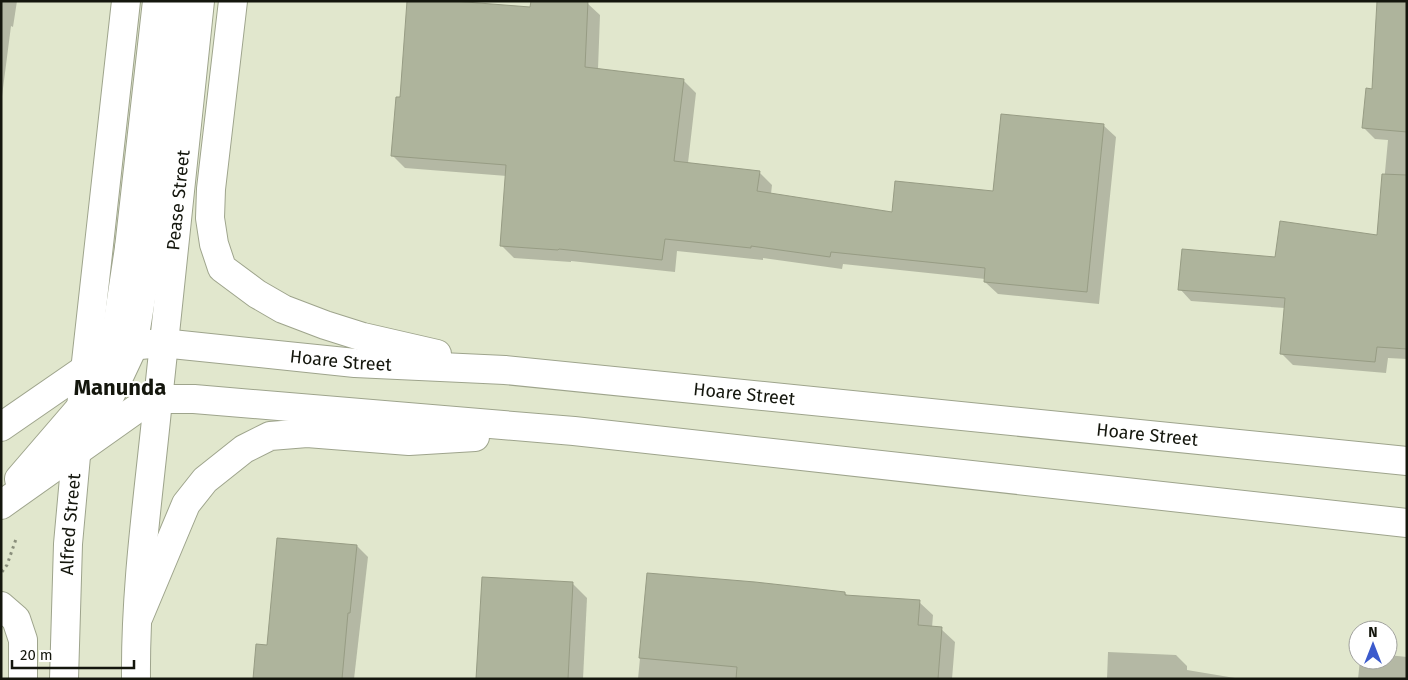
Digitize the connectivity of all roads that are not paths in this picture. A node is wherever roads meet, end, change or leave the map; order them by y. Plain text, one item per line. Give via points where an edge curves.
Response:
1 (126, 1) edge
2 (157, 1) edge
3 (177, 1) edge
4 (200, 1) edge
5 (233, 1) edge
6 (139, 249) junction
7 (162, 343) junction
8 (122, 352) junction
9 (85, 369) junction
10 (505, 370) junction
11 (158, 399) junction
12 (1, 427) edge
13 (79, 431) junction
14 (574, 431) junction
15 (1407, 460) edge
16 (6, 499) edge
17 (1407, 523) edge
18 (1, 606) edge
19 (136, 623) junction
20 (23, 679) edge
21 (64, 679) edge
22 (136, 679) edge

1 - 9 main road
2 - 6 main road
3 - 6 main road
4 - 7 main road, Pease Street
5 - 10 main road via 211,189 210,218 222,268 282,309 325,325
6 - 8 main road
7 - 8 main road, Hoare Street via 140,345
7 - 10 main road, Hoare Street via 355,363
7 - 11 main road, Pease Street
8 - 9 main road, Hoare Street
8 - 13 main road via 101,415
9 - 12 main road, Hoare Street
9 - 13 main road, Alfred Street
10 - 15 main road, Hoare Street
11 - 13 main road
11 - 14 main road via 234,402
11 - 19 main road
13 - 16 main road
13 - 16 main road
13 - 21 main road, Alfred Street via 68,544
14 - 17 main road
14 - 19 main road via 409,440 307,433 270,436 244,449 219,468 186,504
18 - 20 main road via 16,619 24,640
19 - 22 main road

